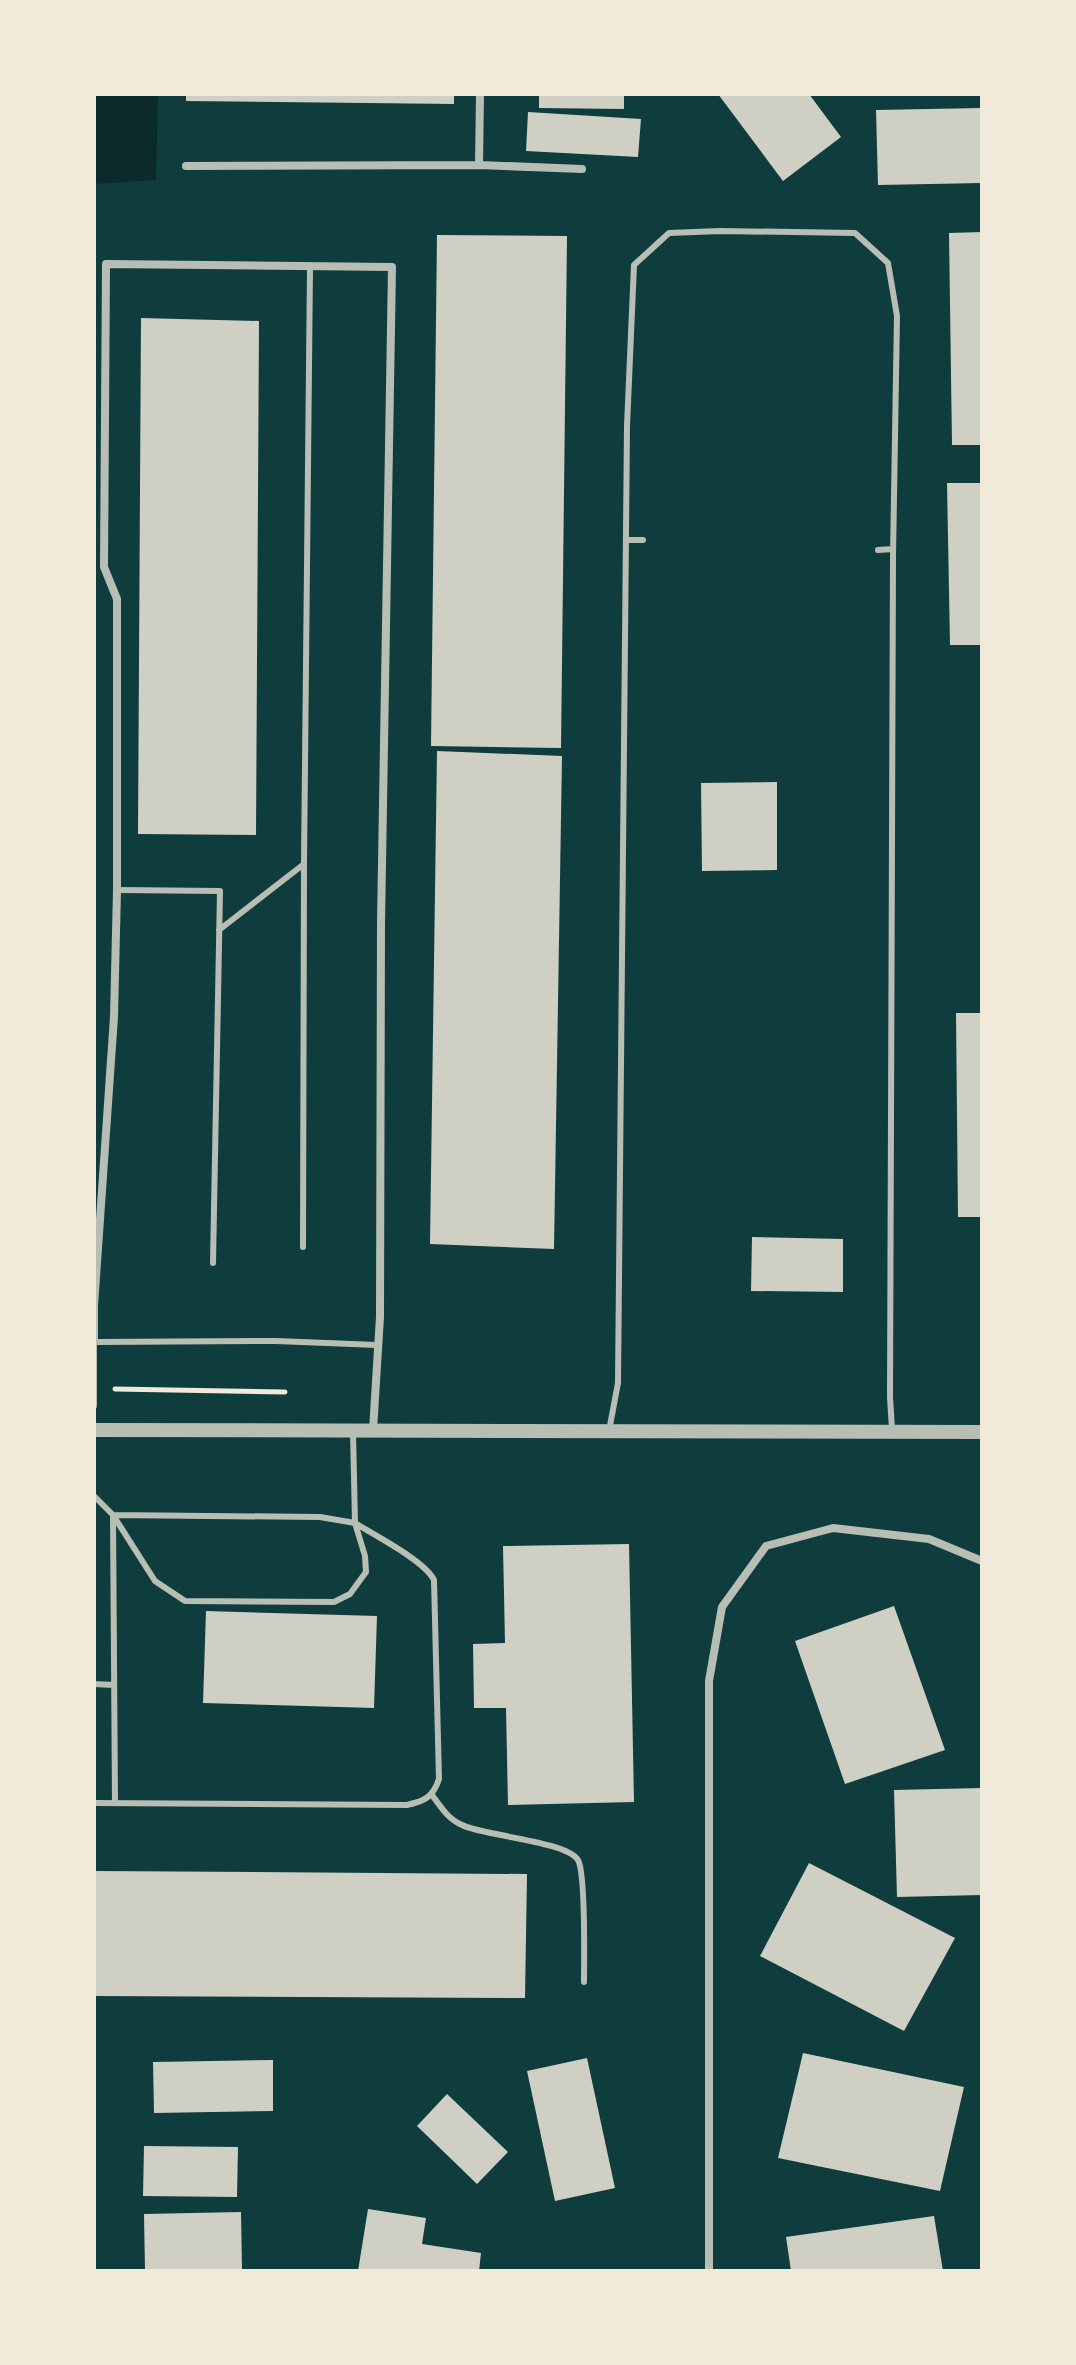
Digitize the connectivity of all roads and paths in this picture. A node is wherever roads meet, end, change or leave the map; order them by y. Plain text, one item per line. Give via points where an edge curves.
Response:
1 (480, 94) edge
2 (479, 165) junction
3 (186, 166) dead end
4 (582, 169) dead end
5 (310, 267) junction
6 (626, 540) junction
7 (643, 540) dead end
8 (893, 549) junction
9 (878, 550) dead end
10 (304, 864) junction
11 (117, 890) junction
12 (219, 930) junction
13 (303, 1247) dead end
14 (213, 1263) dead end
15 (94, 1306) edge
16 (94, 1342) edge
17 (377, 1345) junction
18 (96, 1388) edge
19 (285, 1392) dead end
20 (94, 1406) edge
21 (94, 1430) edge
22 (353, 1430) junction
23 (373, 1430) junction
24 (609, 1431) junction
25 (892, 1432) junction
26 (982, 1432) edge
27 (94, 1496) edge
28 (113, 1515) junction
29 (355, 1523) junction
30 (982, 1561) edge
31 (94, 1684) edge
32 (114, 1685) junction
33 (432, 1795) junction
34 (94, 1803) edge
35 (115, 1803) junction
36 (584, 1982) dead end
37 (709, 2271) edge

1 - 2 street
2 - 3 street
2 - 4 street
5 - 10 lane
5 - 11 street via 106,264 104,567 117,599
5 - 17 street via 392,267
6 - 7 lane
6 - 8 lane via 634,265 669,233 855,233 888,263 897,316
6 - 24 lane via 618,1383
8 - 9 lane
8 - 25 lane
10 - 12 lane
10 - 13 lane
11 - 12 lane via 220,891
11 - 15 street via 114,1017
12 - 14 lane
15 - 16 street
16 - 17 lane
16 - 18 lane
17 - 23 street
18 - 19 path
18 - 20 lane
21 - 22 street
22 - 23 street
22 - 29 lane
23 - 24 street
24 - 25 street
25 - 26 street
27 - 28 lane
28 - 29 lane via 320,1517
28 - 29 lane via 155,1581 185,1601 334,1602 350,1594 366,1572
28 - 32 lane
29 - 33 lane via 419,1564 434,1580 439,1779
30 - 37 street via 929,1539 833,1528 766,1546 722,1607 709,1681
31 - 32 lane
32 - 35 lane
33 - 35 lane via 407,1805
33 - 36 lane via 463,1826 548,1846 579,1862
34 - 35 lane

